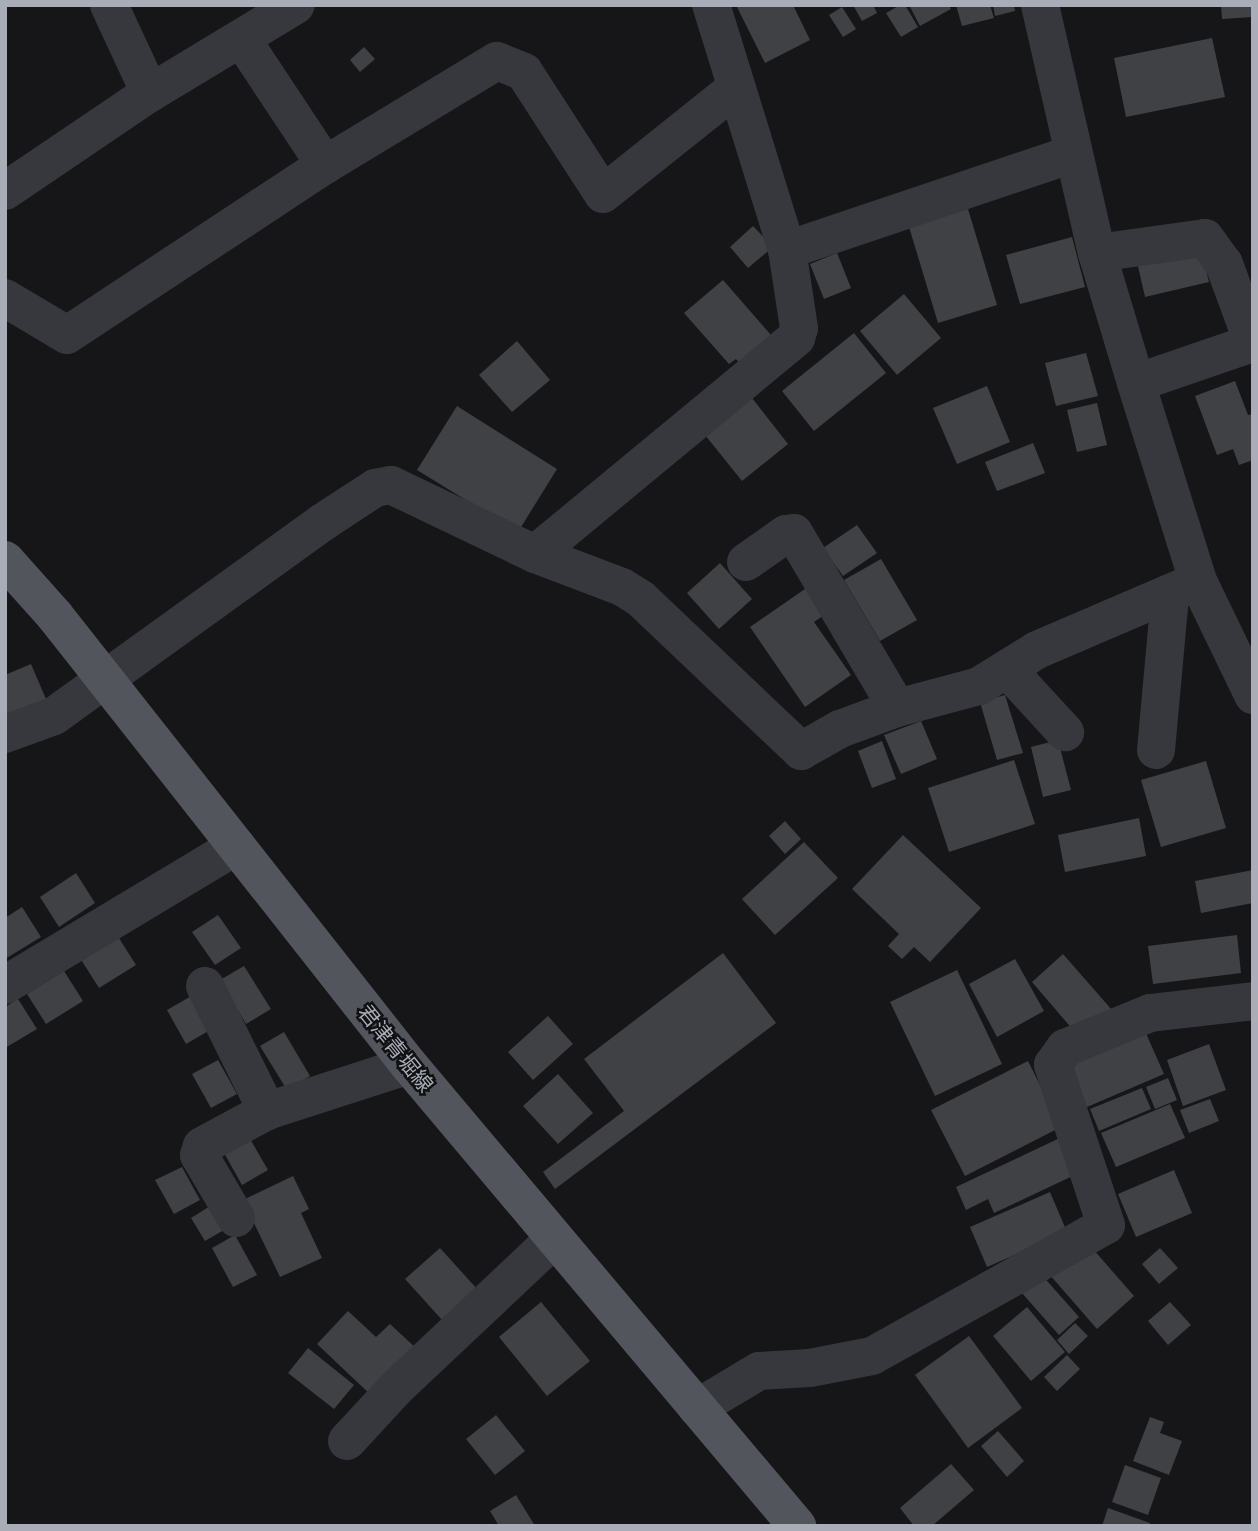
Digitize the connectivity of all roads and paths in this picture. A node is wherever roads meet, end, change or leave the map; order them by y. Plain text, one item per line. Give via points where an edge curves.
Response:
1 (109, 5) edge
2 (296, 5) edge
3 (711, 5) edge
4 (1040, 5) edge
5 (243, 41) junction
6 (736, 88) junction
7 (150, 93) junction
8 (1073, 154) junction
9 (325, 165) junction
10 (5, 191) edge
11 (787, 250) junction
12 (1097, 253) junction
13 (5, 298) edge
14 (1253, 343) edge
15 (1136, 383) junction
16 (536, 554) junction
17 (5, 560) edge
18 (746, 562) dead end
19 (1184, 588) junction
20 (1007, 669) junction
21 (104, 679) junction
22 (1253, 695) edge
23 (897, 708) junction
24 (1065, 732) dead end
25 (5, 734) edge
26 (1156, 750) dead end
27 (236, 846) junction
28 (5, 985) edge
29 (205, 986) dead end
30 (1253, 1001) edge
31 (409, 1065) junction
32 (267, 1111) junction
33 (236, 1219) dead end
34 (553, 1240) junction
35 (697, 1408) junction
36 (347, 1440) dead end
37 (797, 1526) edge

1 - 7 street
2 - 5 street
3 - 6 street
4 - 8 street
5 - 7 street
5 - 9 street
6 - 9 street via 603,194 524,72 497,61
6 - 11 street
7 - 10 street
8 - 11 street
8 - 12 street
9 - 13 street via 66,335
11 - 16 street via 799,328 796,338
12 - 14 street via 1205,238 1224,264
12 - 15 street
14 - 15 street
15 - 19 street
16 - 21 street via 391,485 375,488
16 - 23 street via 615,583 641,599 801,751 841,729
17 - 21 main road, 君津青堀線
18 - 23 street via 794,533
19 - 20 street via 1037,650
19 - 22 street
19 - 26 street
20 - 23 street via 979,685
20 - 24 street
21 - 25 street via 38,725
21 - 27 main road, 君津青堀線
27 - 28 street
27 - 31 main road, 君津青堀線
29 - 32 street
30 - 35 street via 1150,1013 1065,1048 1053,1065 1106,1225 872,1356 810,1368 758,1371
31 - 32 street
31 - 34 main road, 君津青堀線
32 - 33 street via 212,1137 199,1155
34 - 35 main road, 君津青堀線
34 - 36 street
35 - 37 main road, 君津青堀線

